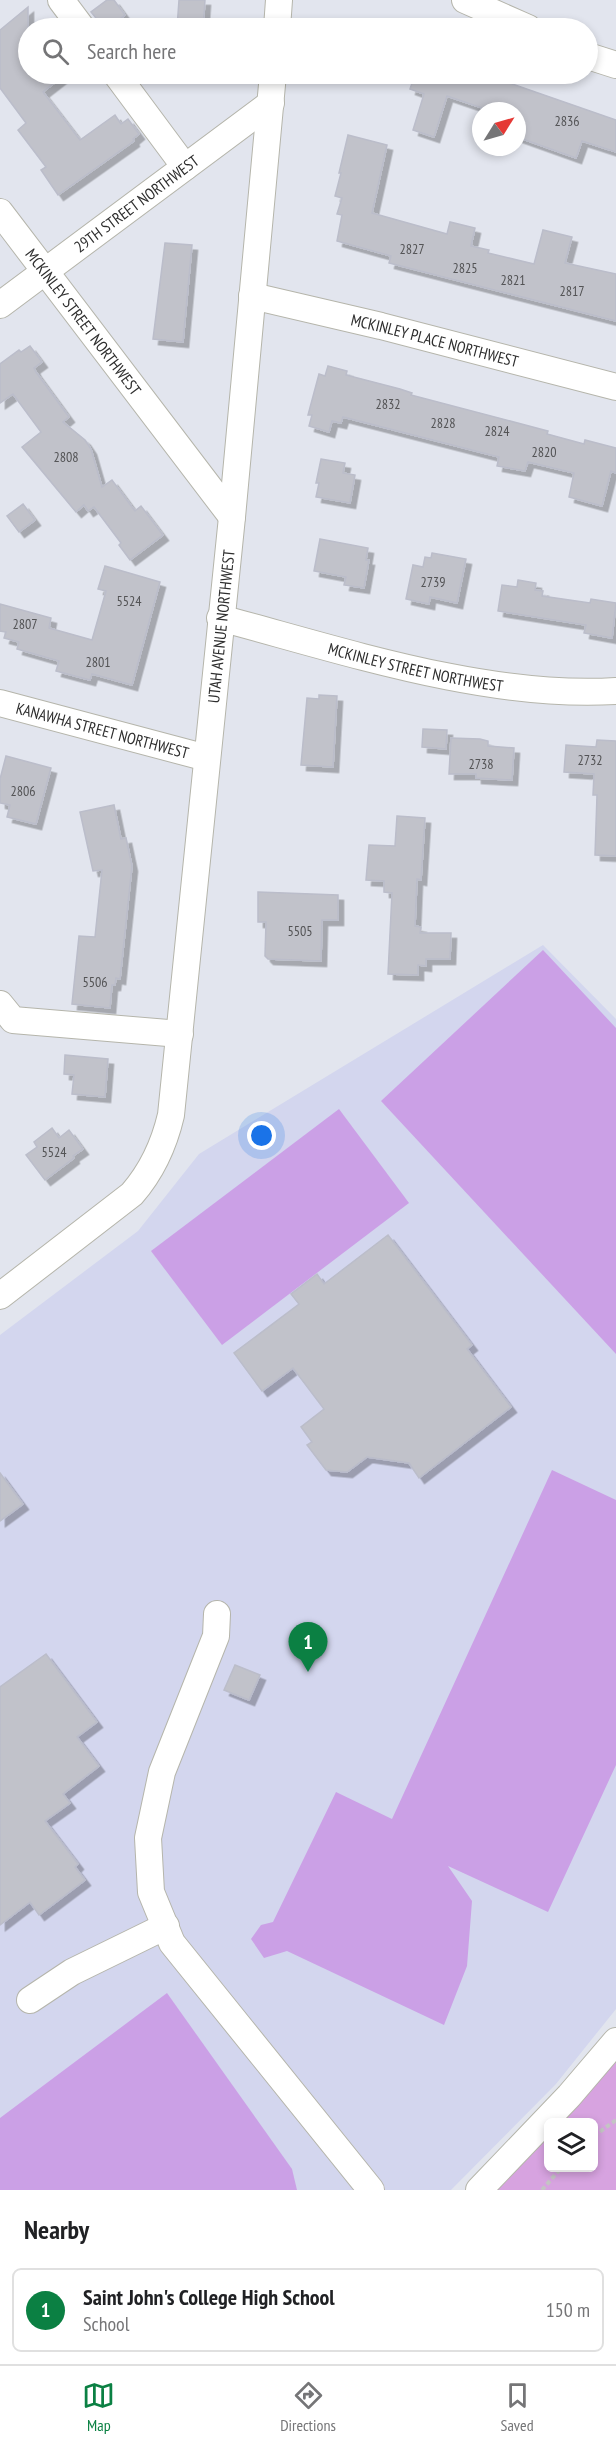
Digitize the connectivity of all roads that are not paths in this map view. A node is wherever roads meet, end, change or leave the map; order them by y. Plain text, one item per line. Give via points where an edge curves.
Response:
1 (61, 0) edge
2 (279, 0) edge
3 (465, 0) edge
4 (74, 18) edge
5 (278, 18) edge
6 (506, 18) edge
7 (598, 59) edge
8 (616, 65) edge
9 (124, 84) edge
10 (272, 84) edge
11 (271, 103) junction
12 (186, 167) junction
13 (0, 212) edge
14 (45, 272) junction
15 (252, 296) junction
16 (0, 305) edge
17 (616, 387) edge
18 (232, 518) junction
19 (220, 618) junction
20 (616, 691) edge
21 (0, 703) edge
22 (207, 758) junction
23 (0, 1004) edge
24 (180, 1034) junction
25 (0, 1296) edge
26 (217, 1614) dead end
27 (166, 1926) junction
28 (30, 2000) dead end
29 (616, 2041) edge
30 (371, 2190) edge
31 (479, 2190) edge

1 - 4 street
2 - 5 street
3 - 6 street
7 - 8 street
9 - 12 street
10 - 11 street, UTAH AVENUE NORTHWEST
11 - 12 street, 29TH STREET NORTHWEST
11 - 15 street, UTAH AVENUE NORTHWEST
12 - 14 street, 29TH STREET NORTHWEST
13 - 14 street, MCKINLEY STREET NORTHWEST
14 - 16 street, 29TH STREET NORTHWEST
14 - 18 street, MCKINLEY STREET NORTHWEST
15 - 17 street, MCKINLEY PLACE NORTHWEST
15 - 18 street, UTAH AVENUE NORTHWEST
18 - 19 street, UTAH AVENUE NORTHWEST
19 - 20 street, MCKINLEY STREET NORTHWEST via 443,675 545,690
19 - 22 street, UTAH AVENUE NORTHWEST
21 - 22 street, KANAWHA STREET NORTHWEST
22 - 24 street, UTAH AVENUE NORTHWEST
23 - 24 street via 13,1020
24 - 25 street, UTAH AVENUE NORTHWEST via 171,1115 148,1175 117,1208
26 - 27 street via 216,1636 162,1772 148,1838 151,1892
27 - 28 street via 72,1972
27 - 30 street via 172,1942
29 - 31 street

